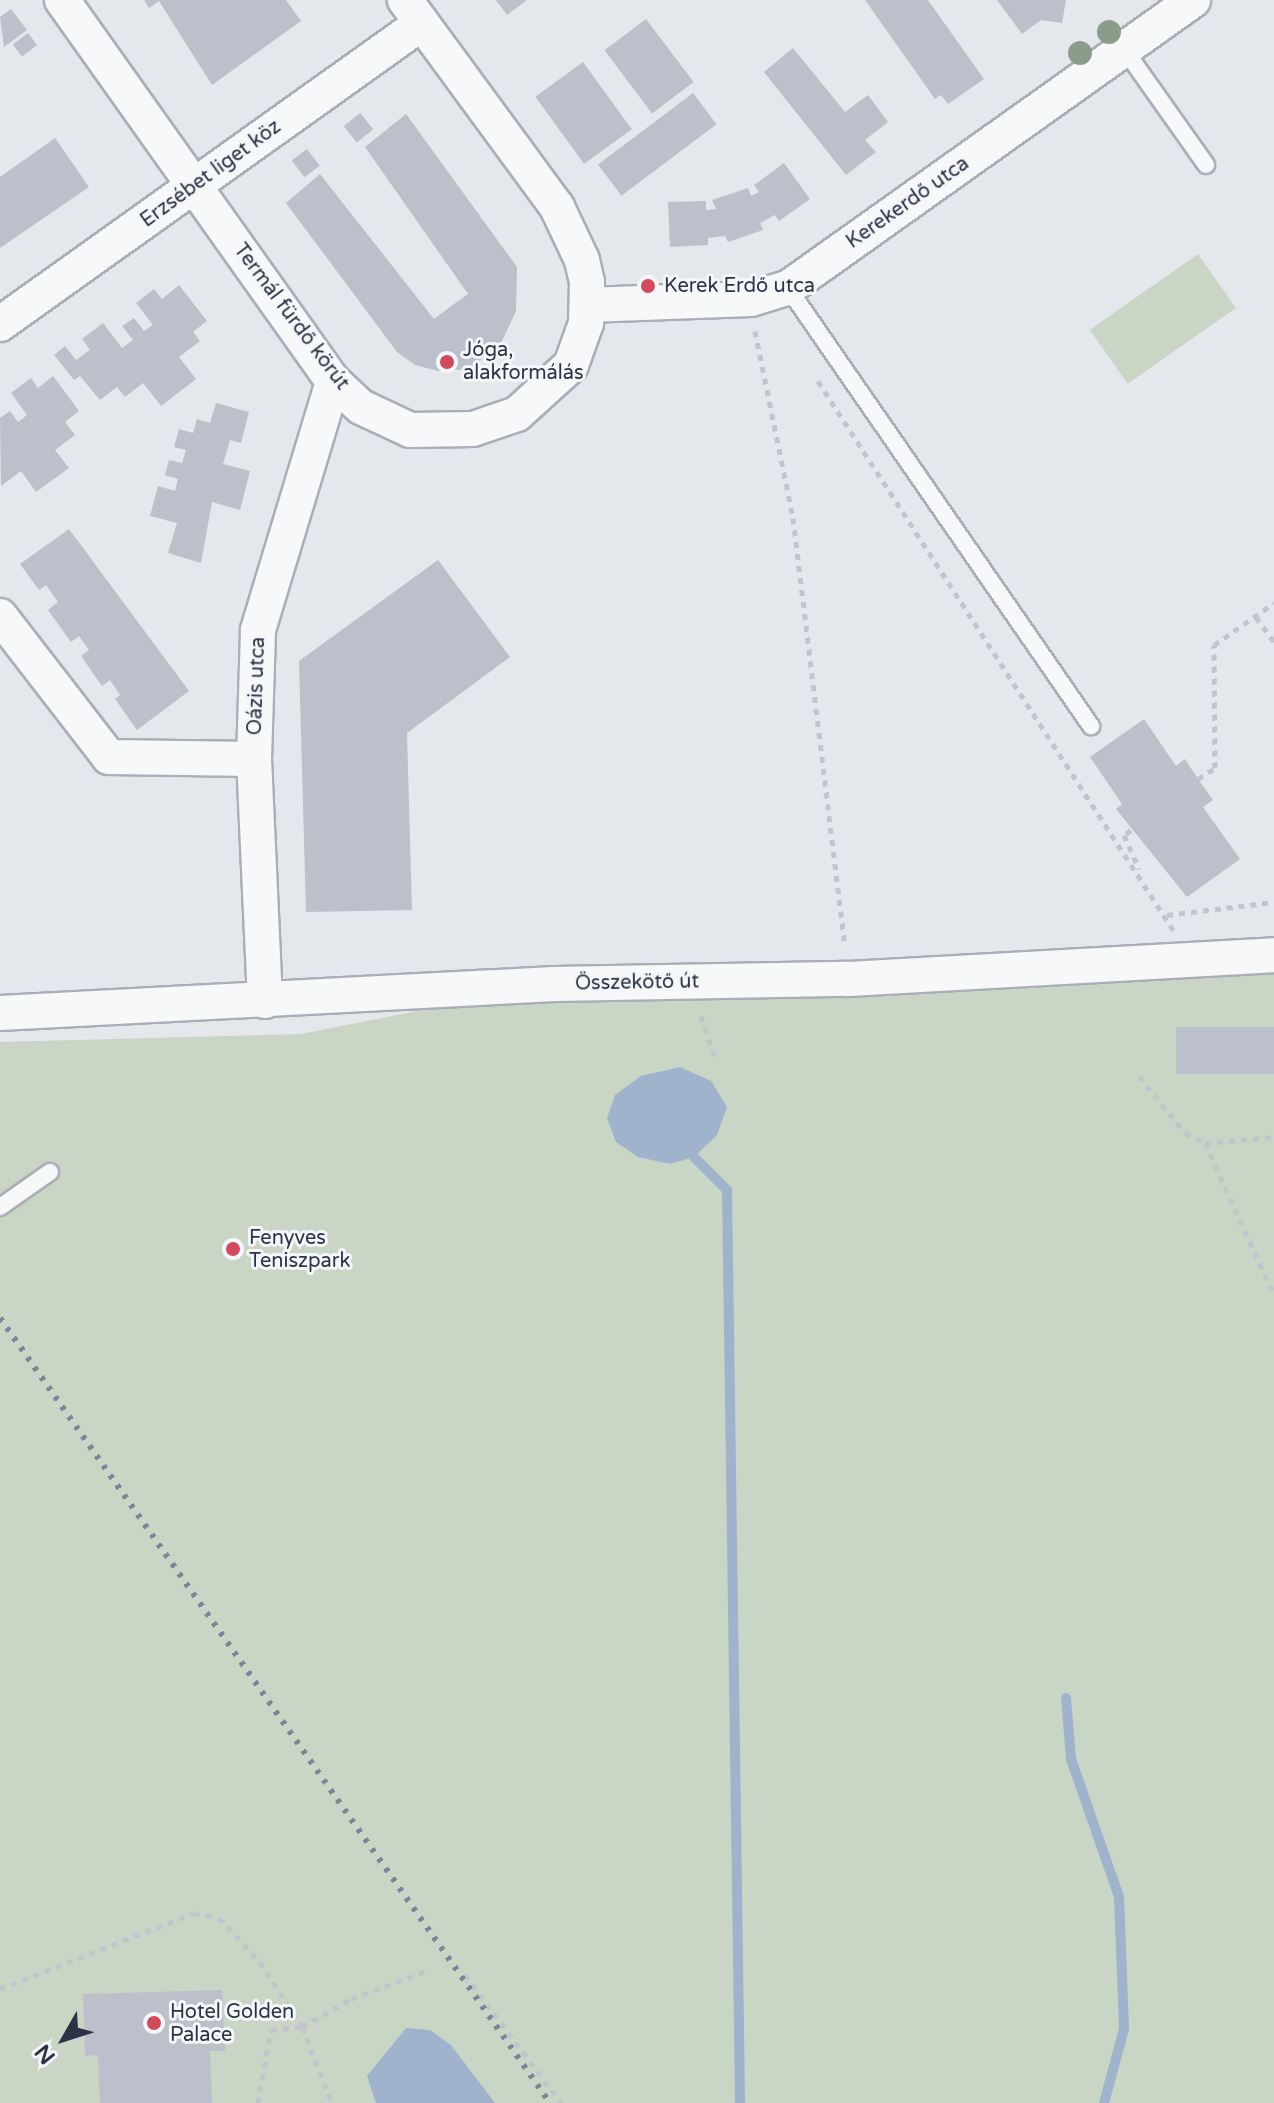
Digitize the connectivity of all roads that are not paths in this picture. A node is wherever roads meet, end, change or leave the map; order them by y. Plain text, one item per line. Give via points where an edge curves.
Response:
1 (62, 0) edge
2 (1193, 0) edge
3 (413, 12) edge
4 (1124, 49) junction
5 (1206, 165) dead end
6 (195, 186) junction
7 (788, 288) junction
8 (587, 305) junction
9 (0, 324) edge
10 (333, 381) junction
11 (0, 616) edge
12 (1091, 726) dead end
13 (254, 759) junction
14 (1274, 955) edge
15 (265, 1001) junction
16 (0, 1013) edge
17 (50, 1172) dead end
18 (0, 1207) edge

1 - 6 street, Termál fürdő körút
2 - 4 street, Kerekerdő utca
3 - 6 street, Erzsébet liget köz
3 - 8 street, Termál fürdő körút via 557,207 582,260
4 - 5 lane
4 - 7 street, Kerekerdő utca
6 - 9 street, Erzsébet liget köz
6 - 10 street, Termál fürdő körút
7 - 8 street, Kerekerdő utca via 751,299
7 - 12 lane
8 - 10 street, Termál fürdő körút via 571,365 539,398 497,423 458,431 410,430 361,407
10 - 13 street, Oázis utca via 258,630
11 - 13 street via 109,757
13 - 15 street, Oázis utca
14 - 15 street, Összekötő út via 848,979 554,984
15 - 16 street, Összekötő út
17 - 18 lane

